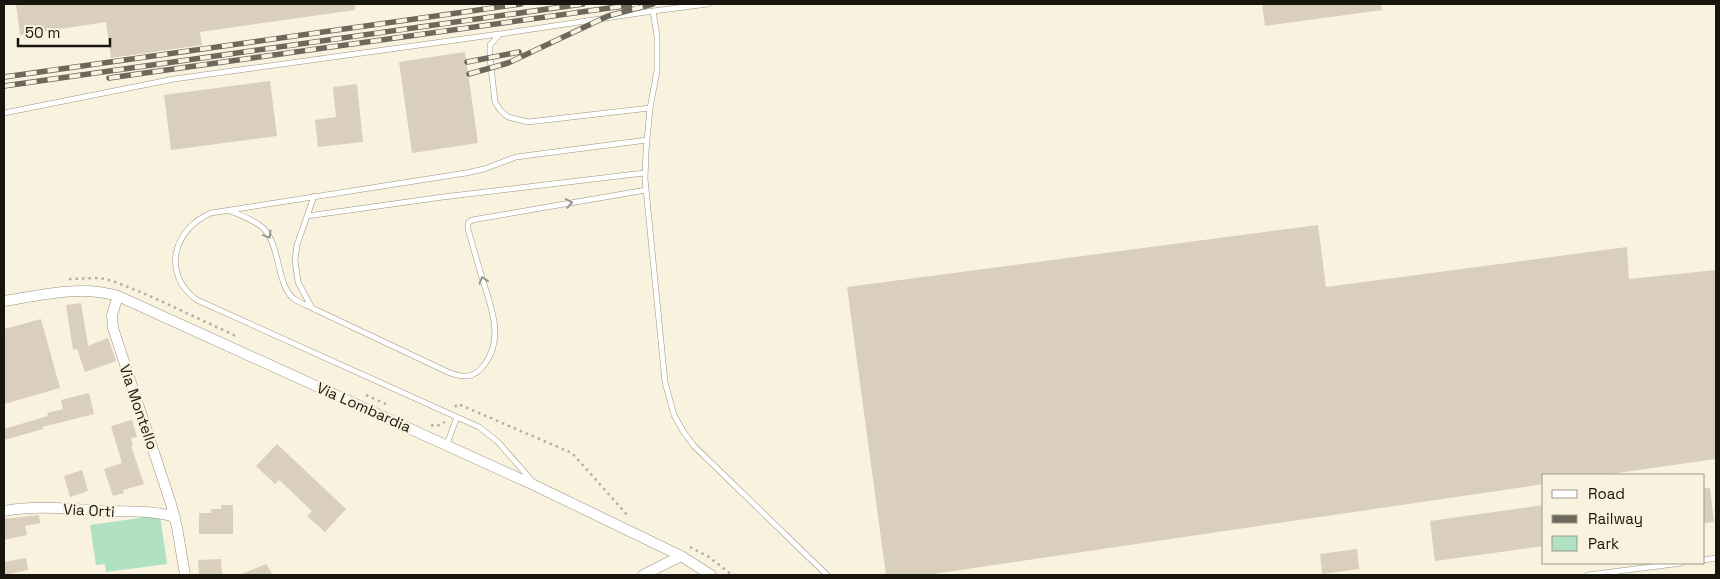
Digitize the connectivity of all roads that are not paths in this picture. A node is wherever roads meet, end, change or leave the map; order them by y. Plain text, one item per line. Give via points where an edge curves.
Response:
1 (708, 4) edge
2 (653, 11) junction
3 (500, 34) junction
4 (650, 108) junction
5 (4, 113) edge
6 (646, 140) junction
7 (644, 173) junction
8 (646, 190) junction
9 (314, 196) junction
10 (228, 210) junction
11 (307, 216) junction
12 (118, 296) junction
13 (4, 301) edge
14 (312, 308) junction
15 (457, 417) junction
16 (447, 444) junction
17 (536, 486) junction
18 (4, 511) edge
19 (175, 518) junction
20 (681, 556) junction
21 (1674, 564) edge
22 (185, 575) edge
23 (643, 575) edge
24 (711, 575) edge
25 (827, 575) edge
26 (1588, 575) edge

1 - 2 lane
2 - 3 lane
2 - 4 lane via 657,71
3 - 4 lane via 490,45 490,58 495,102 508,117 528,122
3 - 5 lane via 174,79
4 - 6 lane
6 - 7 lane
6 - 9 lane via 516,157 473,172
7 - 8 lane
7 - 11 lane
14 -> 8 lane via 450,373 464,377 474,375 493,348 495,327 467,226 470,221
8 - 25 lane via 663,374 674,415 686,437 701,453
9 - 10 lane
9 - 11 lane
10 -> 14 lane via 264,228 291,296
10 - 15 lane via 211,212 196,221 179,242 176,270 189,294
11 - 14 lane via 297,245 295,268 300,288
12 - 13 street, Via Lombardia via 80,291
12 - 16 street, Via Lombardia
12 - 19 street, Via Montello via 112,316 113,328
15 - 16 lane
15 - 17 lane via 492,437
16 - 17 street, Via Lombardia
17 - 20 street, Via Lombardia
18 - 19 street, Via Orti via 41,507 154,512
19 - 22 street, Via Montello
20 - 23 street
20 - 24 street, Via Lombardia
21 - 26 lane

